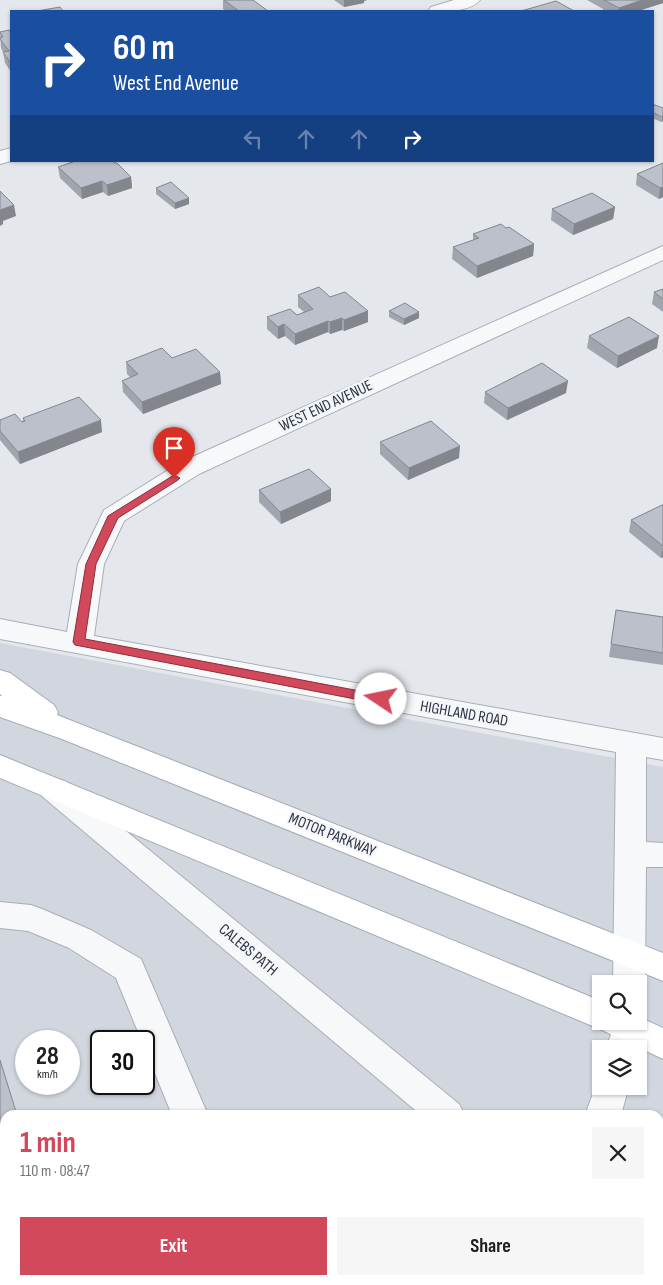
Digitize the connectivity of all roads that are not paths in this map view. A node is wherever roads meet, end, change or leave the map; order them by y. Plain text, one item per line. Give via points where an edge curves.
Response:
1 (471, 0) edge
2 (440, 10) edge
3 (663, 252) edge
4 (0, 628) edge
5 (79, 642) junction
6 (0, 680) edge
7 (0, 706) edge
8 (72, 731) junction
9 (631, 744) junction
10 (663, 749) edge
11 (0, 766) edge
12 (49, 785) junction
13 (630, 854) junction
14 (663, 855) edge
15 (0, 914) edge
16 (663, 967) edge
17 (629, 968) edge
18 (592, 1015) edge
19 (628, 1030) edge
20 (663, 1044) edge
21 (609, 1095) edge
22 (188, 1110) edge
23 (441, 1110) edge
24 (605, 1110) edge

1 - 2 street
3 - 5 street, WEST END AVENUE via 190,468 113,516 91,564
4 - 5 street, HIGHLAND ROAD
5 - 9 street, HIGHLAND ROAD
6 - 8 main road
7 - 8 main road, MOTOR PARKWAY
8 - 17 main road, MOTOR PARKWAY
9 - 10 street, HIGHLAND ROAD
9 - 13 street
11 - 12 main road
12 - 18 main road
12 - 23 street, CALEBS PATH
13 - 14 street
13 - 17 street
15 - 22 street via 31,918 72,935 129,970
16 - 17 main road, MOTOR PARKWAY
19 - 20 main road
21 - 24 street

